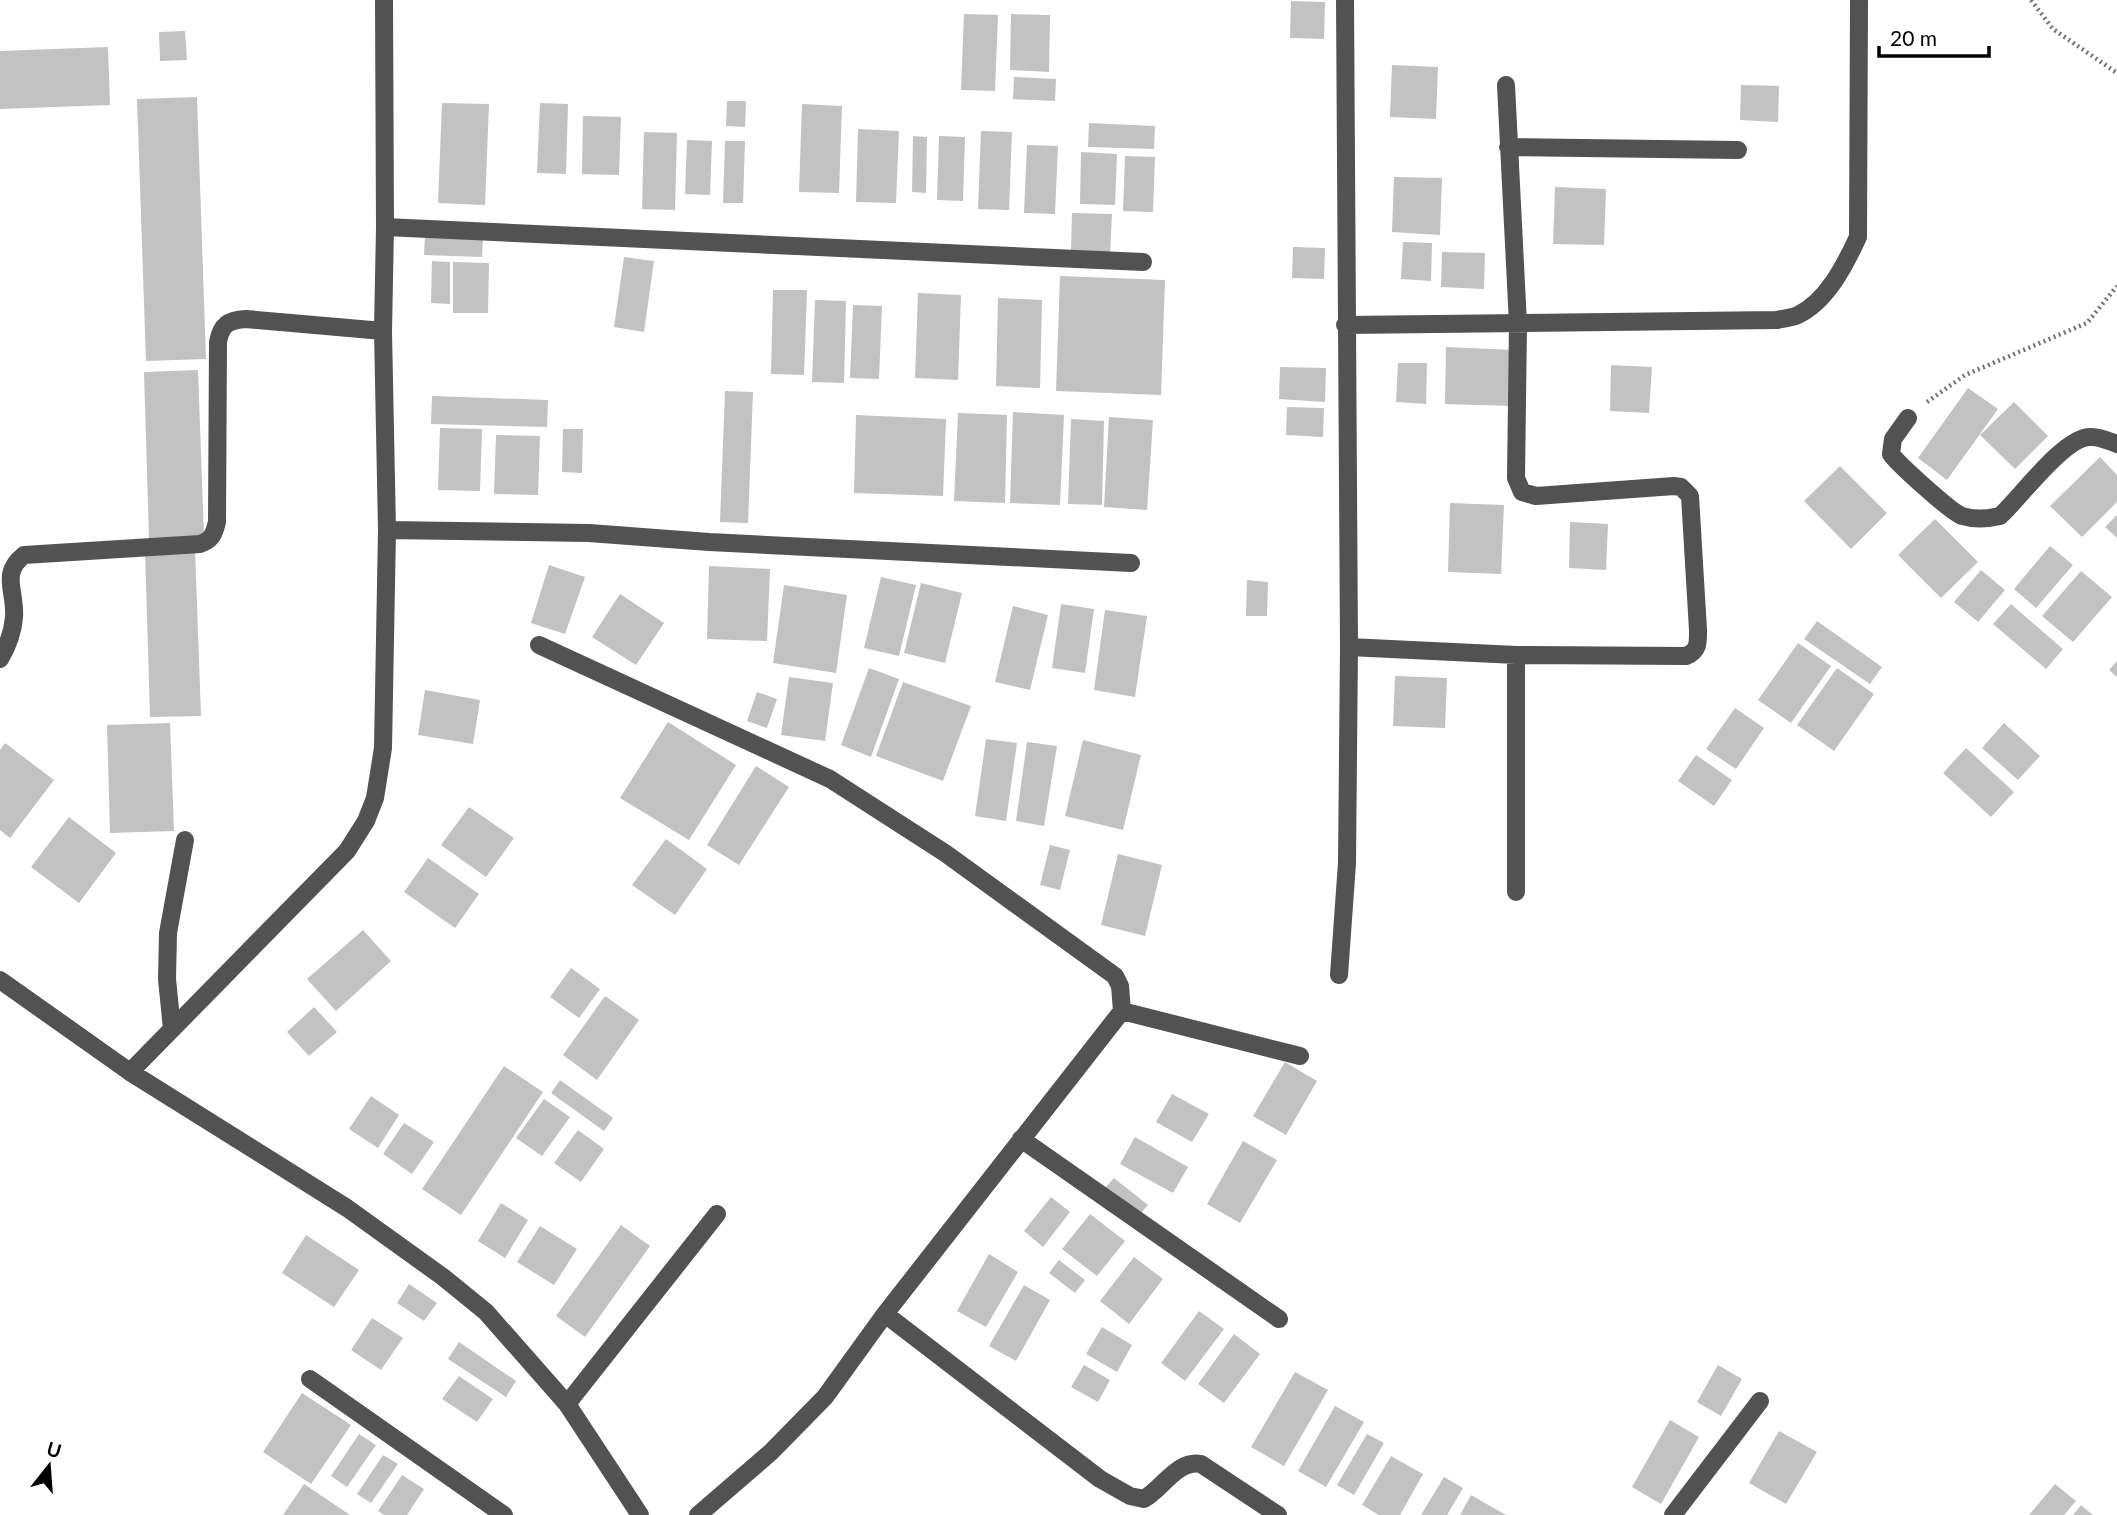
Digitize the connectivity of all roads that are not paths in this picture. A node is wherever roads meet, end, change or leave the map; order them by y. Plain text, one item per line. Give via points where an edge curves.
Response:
1 (384, 0) edge
2 (1345, 0) edge
3 (1859, 0) edge
4 (1506, 85) dead end
5 (1508, 147) junction
6 (1738, 150) dead end
7 (385, 227) junction
8 (1143, 262) dead end
9 (1518, 324) junction
10 (1345, 326) junction
11 (383, 331) junction
12 (1908, 418) road end
13 (2117, 444) edge
14 (387, 530) junction
15 (1131, 563) dead end
16 (539, 645) dead end
17 (1349, 647) junction
18 (1516, 655) junction
19 (0, 659) edge
20 (185, 839) dead end
21 (1516, 892) dead end
22 (1339, 975) dead end
23 (0, 980) edge
24 (1122, 1011) junction
25 (172, 1029) junction
26 (1300, 1056) dead end
27 (130, 1072) junction
28 (1021, 1139) junction
29 (717, 1214) dead end
30 (885, 1314) junction
31 (1279, 1319) dead end
32 (310, 1379) dead end
33 (1760, 1401) dead end
34 (567, 1405) junction
35 (634, 1514) edge
36 (504, 1515) edge
37 (698, 1515) edge
38 (1278, 1515) edge
39 (1674, 1515) edge

1 - 7 street
2 - 10 street
3 - 9 street via 1858,237 1828,289 1812,306 1797,316 1777,320
4 - 5 street
5 - 6 street
5 - 9 street
7 - 8 street
7 - 11 street
9 - 10 street
9 - 18 street via 1518,486 1536,496 1674,486 1686,491 1690,496 1698,639 1697,648 1686,656
10 - 17 street
11 - 14 street
11 - 19 street via 246,320 225,323 218,342 214,534 200,544 24,555 9,573 14,616
12 - 13 street via 1893,439 1891,454 1898,465 1958,515 1974,519 2000,516 2075,441 2090,436
14 - 15 street via 589,533
14 - 25 street via 383,748 375,798 366,821 347,851
16 - 24 street via 830,779 886,814 1115,976 1121,986
17 - 18 street
17 - 22 street via 1348,863
18 - 21 street
20 - 25 street via 168,933
23 - 27 street
24 - 26 street
24 - 28 street
25 - 27 street
27 - 34 street via 346,1208 443,1277 486,1312
28 - 30 street
28 - 31 street
29 - 34 street
30 - 37 street via 825,1397 771,1452
30 - 38 street via 1122,1492 1144,1499 1193,1462
32 - 36 street
33 - 39 street
34 - 35 street

